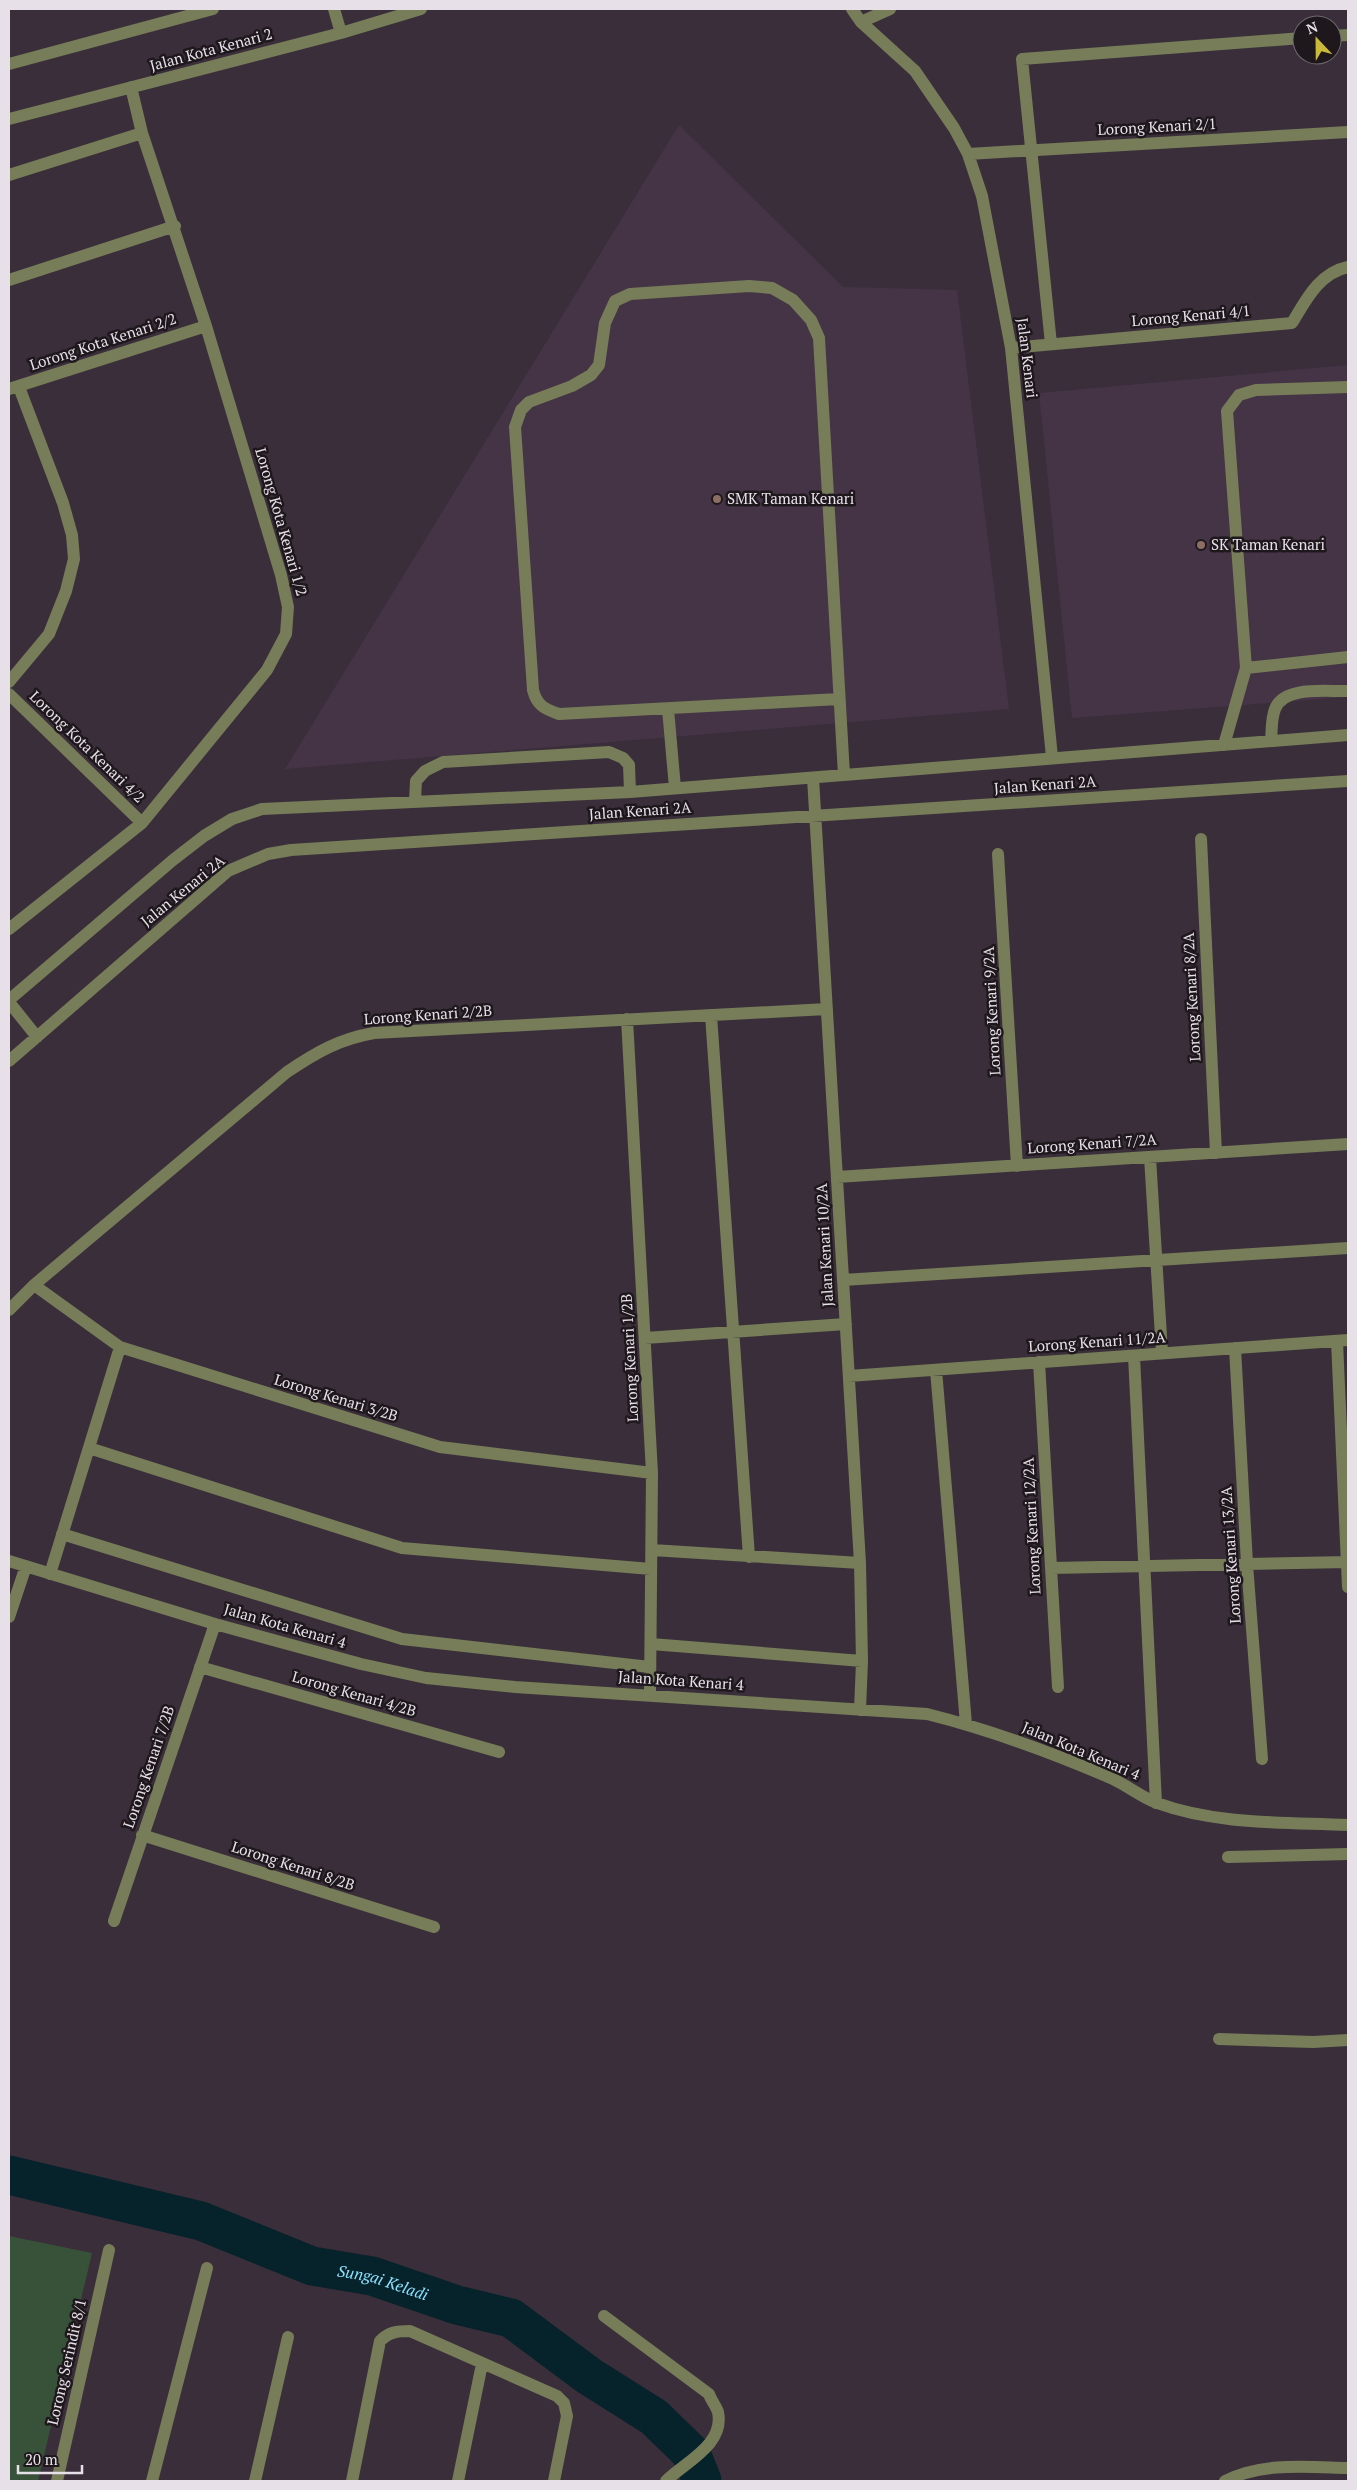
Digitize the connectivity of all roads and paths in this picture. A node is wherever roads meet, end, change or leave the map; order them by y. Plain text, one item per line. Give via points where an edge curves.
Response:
1 (213, 9) edge
2 (334, 9) edge
3 (422, 9) edge
4 (852, 9) edge
5 (890, 9) edge
6 (861, 22) junction
7 (340, 33) junction
8 (1292, 39) edge
9 (9, 64) edge
10 (131, 87) junction
11 (9, 119) edge
12 (1348, 132) edge
13 (142, 133) junction
14 (1031, 150) junction
15 (968, 154) junction
16 (9, 175) edge
17 (175, 226) junction
18 (1348, 268) edge
19 (9, 280) edge
20 (206, 326) junction
21 (1050, 344) junction
22 (1011, 348) junction
23 (1348, 387) edge
24 (14, 388) edge
25 (1348, 657) edge
26 (1246, 668) junction
27 (9, 682) edge
28 (1348, 691) edge
29 (9, 694) edge
30 (839, 699) junction
31 (668, 709) junction
32 (1348, 735) edge
33 (1271, 741) junction
34 (1224, 745) junction
35 (1052, 757) junction
36 (844, 775) junction
37 (813, 778) junction
38 (1348, 781) edge
39 (675, 788) junction
40 (630, 792) junction
41 (415, 801) junction
42 (816, 816) junction
43 (142, 823) junction
44 (1201, 839) dead end
45 (998, 854) dead end
46 (9, 929) edge
47 (9, 1001) edge
48 (827, 1009) junction
49 (711, 1015) junction
50 (627, 1019) junction
51 (37, 1037) junction
52 (9, 1061) edge
53 (1348, 1144) edge
54 (1216, 1153) junction
55 (1150, 1157) junction
56 (1017, 1166) junction
57 (837, 1177) junction
58 (1348, 1248) edge
59 (1157, 1261) junction
60 (843, 1280) junction
61 (34, 1285) junction
62 (9, 1310) edge
63 (846, 1324) junction
64 (734, 1332) junction
65 (645, 1338) junction
66 (1342, 1340) edge
67 (120, 1347) junction
68 (1235, 1348) junction
69 (1162, 1353) junction
70 (1134, 1356) junction
71 (1039, 1362) junction
72 (936, 1370) junction
73 (849, 1376) junction
74 (89, 1448) junction
75 (652, 1473) junction
76 (62, 1534) junction
77 (652, 1550) junction
78 (749, 1557) junction
79 (9, 1561) edge
80 (1348, 1562) edge
81 (860, 1563) junction
82 (1247, 1564) junction
83 (26, 1566) junction
84 (1144, 1567) junction
85 (1051, 1568) junction
86 (651, 1569) junction
87 (50, 1574) junction
88 (1348, 1586) edge
89 (9, 1614) edge
90 (215, 1624) junction
91 (651, 1644) junction
92 (862, 1661) junction
93 (650, 1667) junction
94 (200, 1668) junction
95 (1058, 1687) dead end
96 (650, 1694) junction
97 (860, 1710) junction
98 (966, 1724) junction
99 (499, 1752) dead end
100 (1262, 1759) dead end
101 (1156, 1802) junction
102 (1348, 1825) edge
103 (142, 1835) junction
104 (1348, 1854) edge
105 (1228, 1857) dead end
106 (114, 1922) dead end
107 (434, 1927) dead end
108 (1219, 2039) dead end
109 (1348, 2040) edge
110 (109, 2250) dead end
111 (207, 2268) dead end
112 (604, 2316) dead end
113 (288, 2337) dead end
114 (482, 2364) junction
115 (1348, 2468) edge
116 (57, 2481) edge
117 (152, 2481) edge
118 (255, 2481) edge
119 (352, 2481) edge
120 (458, 2481) edge
121 (554, 2481) edge
122 (666, 2481) edge
123 (1225, 2481) edge

1 - 9 street
2 - 7 street
3 - 7 street, Jalan Kota Kenari 2
4 - 6 street, Jalan Kenari
5 - 6 street
6 - 15 street, Jalan Kenari via 915,71
7 - 10 street, Jalan Kota Kenari 2
8 - 14 street via 1022,59
10 - 11 street, Jalan Kota Kenari 2
10 - 13 street, Lorong Kota Kenari 1/2
12 - 14 street, Lorong Kenari 2/1
13 - 16 street
13 - 17 street, Lorong Kota Kenari 1/2
14 - 15 street, Lorong Kenari 2/1
14 - 21 street
15 - 22 street, Jalan Kenari via 982,196
17 - 19 street
17 - 20 street, Lorong Kota Kenari 1/2
18 - 21 street, Lorong Kenari 4/1 via 1339,269 1312,288 1292,323
20 - 24 street, Lorong Kota Kenari 2/2
20 - 43 street, Lorong Kota Kenari 1/2 via 281,575 288,607 286,634 268,670
21 - 22 street, Lorong Kenari 4/1
22 - 35 street, Jalan Kenari
23 - 26 street via 1256,390 1239,395 1227,411
24 - 27 street via 63,503 74,559 66,591 49,634
25 - 26 street
26 - 34 street
28 - 33 street via 1298,693 1285,697 1276,707
29 - 43 street, Lorong Kota Kenari 4/2
30 - 31 street
30 - 31 street via 820,338 811,320 793,300 772,288 750,286 630,294 615,301 605,324 600,365 591,375 572,386 529,402 521,410 515,427 532,690 536,701 544,709 559,714
30 - 36 street
31 - 39 street
32 - 33 street, Jalan Kenari 2A
33 - 34 street, Jalan Kenari 2A
34 - 35 street, Jalan Kenari 2A
35 - 36 street, Jalan Kenari 2A
36 - 37 street, Jalan Kenari 2A
37 - 39 street, Jalan Kenari 2A
37 - 42 street, Jalan Kenari 10/2A
38 - 42 street, Jalan Kenari 2A
39 - 40 street, Jalan Kenari 2A
40 - 41 street, Jalan Kenari 2A
40 - 41 street via 629,765 623,758 609,752 444,762 425,771 416,781
41 - 47 street, Jalan Kenari 2A via 262,809 232,819 173,860
42 - 48 street, Jalan Kenari 10/2A
42 - 51 street, Jalan Kenari 2A via 268,854 228,871
43 - 46 street, Lorong Kota Kenari 1/2
44 - 54 street, Lorong Kenari 8/2A
45 - 56 street, Lorong Kenari 9/2A
47 - 51 street
48 - 49 street, Lorong Kenari 2/2B
48 - 57 street, Jalan Kenari 10/2A
49 - 50 street, Lorong Kenari 2/2B
49 - 64 street
50 - 61 street, Lorong Kenari 2/2B via 374,1033 354,1036 322,1048 287,1072
50 - 65 street, Lorong Kenari 1/2B
51 - 52 street, Jalan Kenari 2A
53 - 54 street, Lorong Kenari 7/2A
54 - 55 street, Lorong Kenari 7/2A
55 - 56 street, Lorong Kenari 7/2A
55 - 59 street
56 - 57 street, Lorong Kenari 7/2A
57 - 60 street, Jalan Kenari 10/2A
58 - 59 street
59 - 60 street
59 - 69 street
60 - 63 street, Jalan Kenari 10/2A
61 - 62 street, Lorong Kenari 2/2B
61 - 67 street, Lorong Kenari 3/2B
63 - 64 street
63 - 73 street, Jalan Kenari 10/2A
64 - 65 street
64 - 78 street
65 - 75 street, Lorong Kenari 1/2B
66 - 68 street, Lorong Kenari 11/2A
66 - 80 street
67 - 74 street
67 - 75 street, Lorong Kenari 3/2B via 440,1447
68 - 69 street, Lorong Kenari 11/2A
68 - 82 street, Lorong Kenari 13/2A
69 - 70 street, Lorong Kenari 11/2A
70 - 71 street, Lorong Kenari 11/2A
70 - 84 street
71 - 72 street, Lorong Kenari 11/2A
71 - 85 street, Lorong Kenari 12/2A
72 - 73 street, Lorong Kenari 11/2A
72 - 98 street
73 - 81 street, Jalan Kenari 10/2A
74 - 76 street
74 - 86 street via 402,1548
75 - 77 street, Lorong Kenari 1/2B
76 - 87 street
76 - 93 street via 402,1638
77 - 78 street
77 - 86 street, Lorong Kenari 1/2B
78 - 81 street
79 - 83 street, Jalan Kota Kenari 4
80 - 82 street
80 - 88 street
81 - 92 street, Jalan Kenari 10/2A
82 - 84 street
82 - 100 street, Lorong Kenari 13/2A
83 - 87 street, Jalan Kota Kenari 4
83 - 89 street
84 - 85 street
84 - 101 street
85 - 95 street, Lorong Kenari 12/2A
86 - 91 street, Lorong Kenari 1/2B
87 - 90 street, Jalan Kota Kenari 4
90 - 94 street, Lorong Kenari 7/2B
90 - 96 street, Jalan Kota Kenari 4 via 361,1664 426,1678 515,1687
91 - 92 street
91 - 93 street, Lorong Kenari 1/2B
92 - 97 street, Jalan Kenari 10/2A
93 - 96 street, Lorong Kenari 1/2B
94 - 99 street, Lorong Kenari 4/2B
94 - 103 street, Lorong Kenari 7/2B
96 - 97 street, Jalan Kota Kenari 4
97 - 98 street, Jalan Kota Kenari 4 via 927,1714
98 - 101 street, Jalan Kota Kenari 4 via 1040,1749 1115,1780
101 - 102 street, Jalan Kota Kenari 4 via 1210,1817
103 - 106 street, Lorong Kenari 7/2B
103 - 107 street, Lorong Kenari 8/2B
104 - 105 street
108 - 109 street
110 - 116 street, Lorong Serindit 8/1
111 - 117 street
112 - 122 street via 709,2394 718,2412 717,2430 707,2448
113 - 118 street
114 - 119 street via 410,2331 388,2333 380,2341
114 - 120 street
114 - 121 street via 557,2396 564,2403 567,2416
115 - 123 street via 1284,2466 1238,2475

